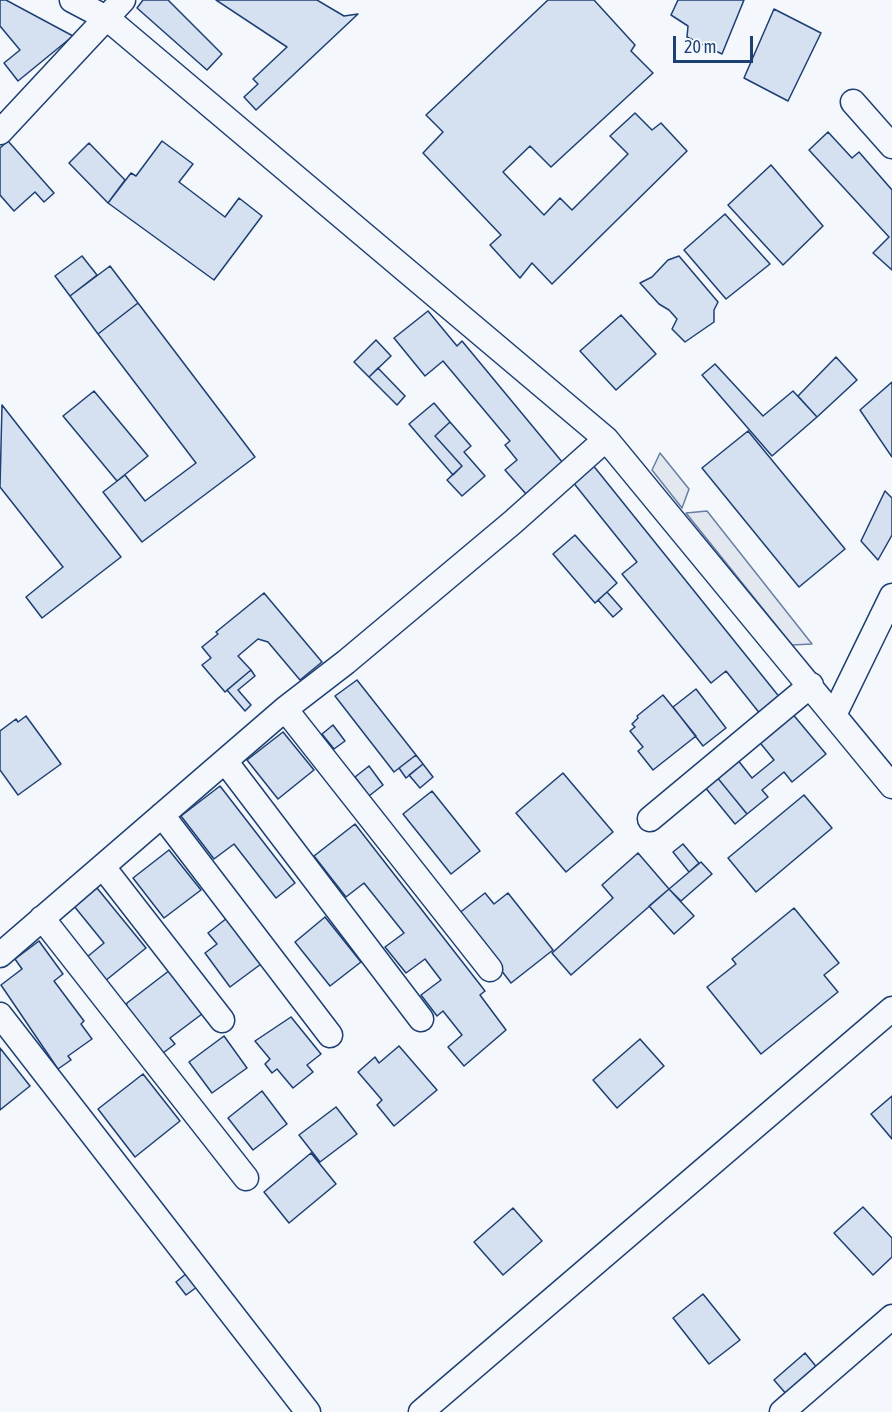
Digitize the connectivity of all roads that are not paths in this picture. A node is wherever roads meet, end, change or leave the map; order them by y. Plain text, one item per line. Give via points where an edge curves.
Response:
1 (72, 0) edge
2 (123, 0) edge
3 (108, 19) junction
4 (853, 102) dead end
5 (0, 132) edge
6 (892, 146) edge
7 (606, 440) junction
8 (892, 596) edge
9 (811, 685) junction
10 (285, 709) junction
11 (834, 715) junction
12 (225, 761) junction
13 (892, 786) edge
14 (162, 815) junction
15 (650, 819) dead end
16 (103, 867) junction
17 (42, 918) junction
18 (0, 955) edge
19 (490, 969) dead end
20 (892, 1009) edge
21 (0, 1015) edge
22 (421, 1019) dead end
23 (222, 1020) dead end
24 (330, 1035) dead end
25 (246, 1178) dead end
26 (892, 1317) edge
27 (308, 1412) edge
28 (421, 1412) edge
29 (782, 1412) edge

1 - 3 street
2 - 3 street
3 - 5 street
3 - 7 street
4 - 6 street
7 - 9 street
7 - 10 street via 504,530
8 - 11 street
9 - 11 street
9 - 15 street
10 - 12 street
10 - 19 street
11 - 13 street
12 - 14 street
12 - 22 street
14 - 16 street
14 - 24 street
16 - 17 street
16 - 23 street
17 - 18 street
17 - 25 street
20 - 28 street
21 - 27 street
26 - 29 street

